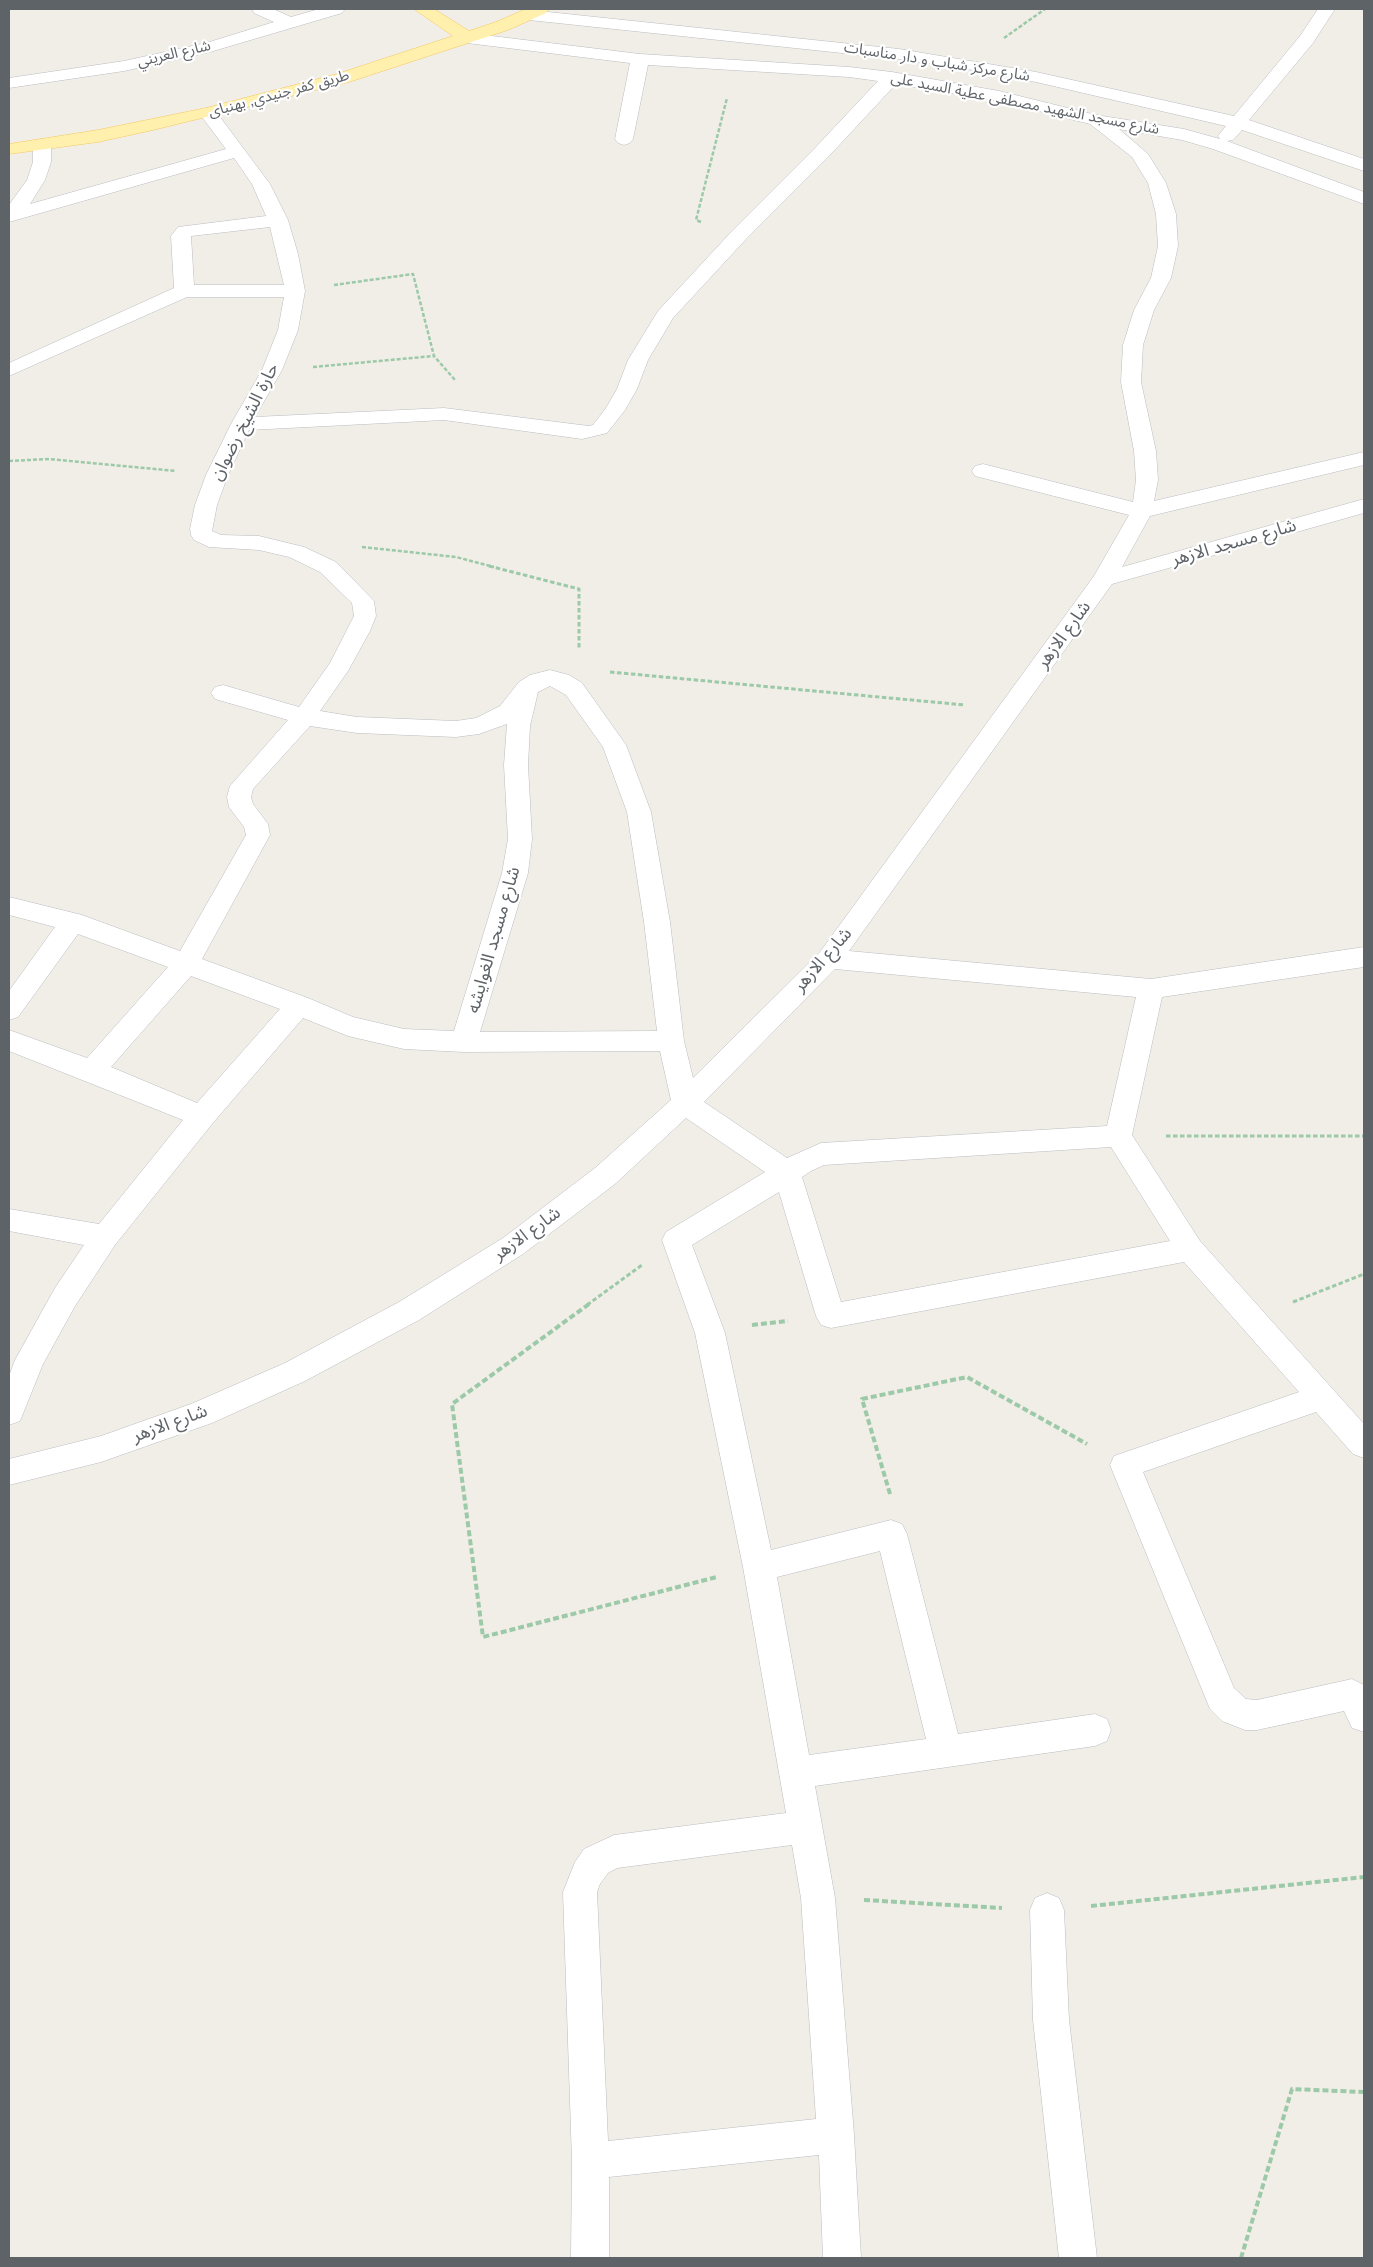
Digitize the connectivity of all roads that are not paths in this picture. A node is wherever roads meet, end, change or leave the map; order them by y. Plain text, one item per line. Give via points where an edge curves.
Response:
1 (260, 9) edge
2 (336, 9) edge
3 (423, 9) edge
4 (1326, 9) edge
5 (534, 12) edge
6 (290, 23) junction
7 (467, 38) junction
8 (640, 59) junction
9 (967, 64) junction
10 (892, 77) junction
11 (9, 83) edge
12 (943, 85) junction
13 (208, 113) junction
14 (1096, 120) junction
15 (1238, 123) junction
16 (624, 139) dead end
17 (42, 144) junction
18 (1220, 145) junction
19 (9, 149) edge
20 (238, 151) junction
21 (1364, 165) edge
22 (1364, 198) edge
23 (9, 216) edge
24 (278, 220) junction
25 (184, 291) junction
26 (294, 291) junction
27 (9, 370) edge
28 (241, 424) junction
29 (1364, 459) edge
30 (983, 471) dead end
31 (1364, 506) edge
32 (1142, 511) junction
33 (1104, 579) junction
34 (527, 688) junction
35 (223, 693) dead end
36 (304, 716) junction
37 (9, 906) edge
38 (73, 922) junction
39 (1364, 957) edge
40 (829, 959) junction
41 (186, 964) junction
42 (1151, 989) junction
43 (299, 1005) junction
44 (9, 1010) edge
45 (9, 1040) edge
46 (671, 1041) junction
47 (464, 1042) junction
48 (92, 1071) junction
49 (685, 1103) junction
50 (202, 1116) junction
51 (1118, 1136) junction
52 (788, 1173) junction
53 (9, 1220) edge
54 (105, 1237) junction
55 (1190, 1249) junction
56 (1323, 1398) junction
57 (9, 1412) edge
58 (1364, 1445) edge
59 (9, 1472) edge
60 (759, 1567) junction
61 (1364, 1717) edge
62 (1095, 1730) dead end
63 (946, 1752) junction
64 (796, 1773) junction
65 (806, 1827) junction
66 (1046, 1910) road end
67 (836, 2135) junction
68 (590, 2161) junction
69 (590, 2258) edge
70 (842, 2258) edge
71 (1078, 2258) edge

1 - 6 street
2 - 6 street, شارع العريني
3 - 7 main road
4 - 15 street via 1307,40
5 - 7 main road, طريق كفر جنيدي, بهنباى
5 - 9 street, شارع مركز شباب و دار مناسبات
6 - 11 street, شارع العريني via 124,66
7 - 8 street, شارع مسجد الشهيد مصطفى عطية السيد على
7 - 13 main road, طريق كفر جنيدي, بهنباى via 343,78
8 - 10 street, شارع مسجد الشهيد مصطفى عطية السيد على
8 - 16 street
9 - 12 street
9 - 15 street, شارع مركز شباب و دار مناسبات
10 - 12 street, شارع مسجد الشهيد مصطفى عطية السيد على
10 - 28 street via 664,315 638,360 627,389 600,429 582,433 444,414
12 - 14 street, شارع مسجد الشهيد مصطفى عطية السيد على
13 - 17 main road, طريق كفر جنيدي, بهنباى
13 - 20 street, حارة الشيخ رضوان
14 - 18 street, شارع مسجد الشهيد مصطفى عطية السيد على via 1184,135
14 - 32 street, شارع الازهر via 1139,154 1157,183 1166,214 1168,246 1161,278 1144,310 1133,345 1131,382 1145,451 1147,480
15 - 18 street
15 - 21 street, شارع مركز شباب و دار مناسبات
17 - 19 main road, طريق كفر جنيدي, بهنباى
17 - 23 street via 42,162 36,180
18 - 22 street, شارع مسجد الشهيد مصطفى عطية السيد على
20 - 23 street
20 - 24 street, حارة الشيخ رضوان via 261,184
24 - 25 street via 185,231 181,236
24 - 26 street, حارة الشيخ رضوان
25 - 26 street
25 - 27 street
26 - 28 street, حارة الشيخ رضوان via 288,330 272,370
28 - 36 street, حارة الشيخ رضوان via 217,475 204,513 202,535 217,542 258,543 296,552 328,567 363,601 365,616 359,631 340,666
29 - 32 street
30 - 32 street
31 - 33 street, شارع مسجد الازهر
32 - 33 street, شارع الازهر
33 - 40 street, شارع الازهر
34 - 36 street via 508,712 495,720 456,729 357,725
34 - 46 street via 550,678 561,681 576,679 614,745 639,812 657,922
34 - 47 street, شارع مسجد الغوايشه via 518,726 516,755 520,839 515,873
35 - 36 street
36 - 41 street, حارة الشيخ رضوان via 242,786 241,807 256,824 258,835
37 - 38 street
38 - 41 street
38 - 44 street
39 - 42 street
40 - 42 street
40 - 49 street, شارع الازهر
41 - 43 street
41 - 48 street, حارة الشيخ رضوان
42 - 51 street
43 - 47 street via 348,1026 404,1039
43 - 50 street
45 - 48 street
46 - 47 street
46 - 49 street
48 - 50 street
49 - 52 street
49 - 59 street, شارع الازهر via 605,1176 521,1240 409,1311 295,1372 201,1414 101,1449
50 - 54 street
51 - 52 street via 820,1154
51 - 55 street
52 - 55 street via 831,1316
52 - 60 street via 676,1240 710,1333
53 - 54 street
54 - 57 street via 65,1297 30,1360
55 - 56 street
56 - 58 street
56 - 61 street via 1125,1465 1222,1698 1234,1710 1245,1715 1257,1715 1352,1694
60 - 63 street via 891,1534
60 - 64 street
62 - 63 street
63 - 64 street
64 - 65 street
65 - 67 street via 818,1898
65 - 68 street via 614,1852 596,1861 587,1874 580,1892
66 - 71 street via 1051,2020
67 - 68 street
67 - 70 street
68 - 69 street

